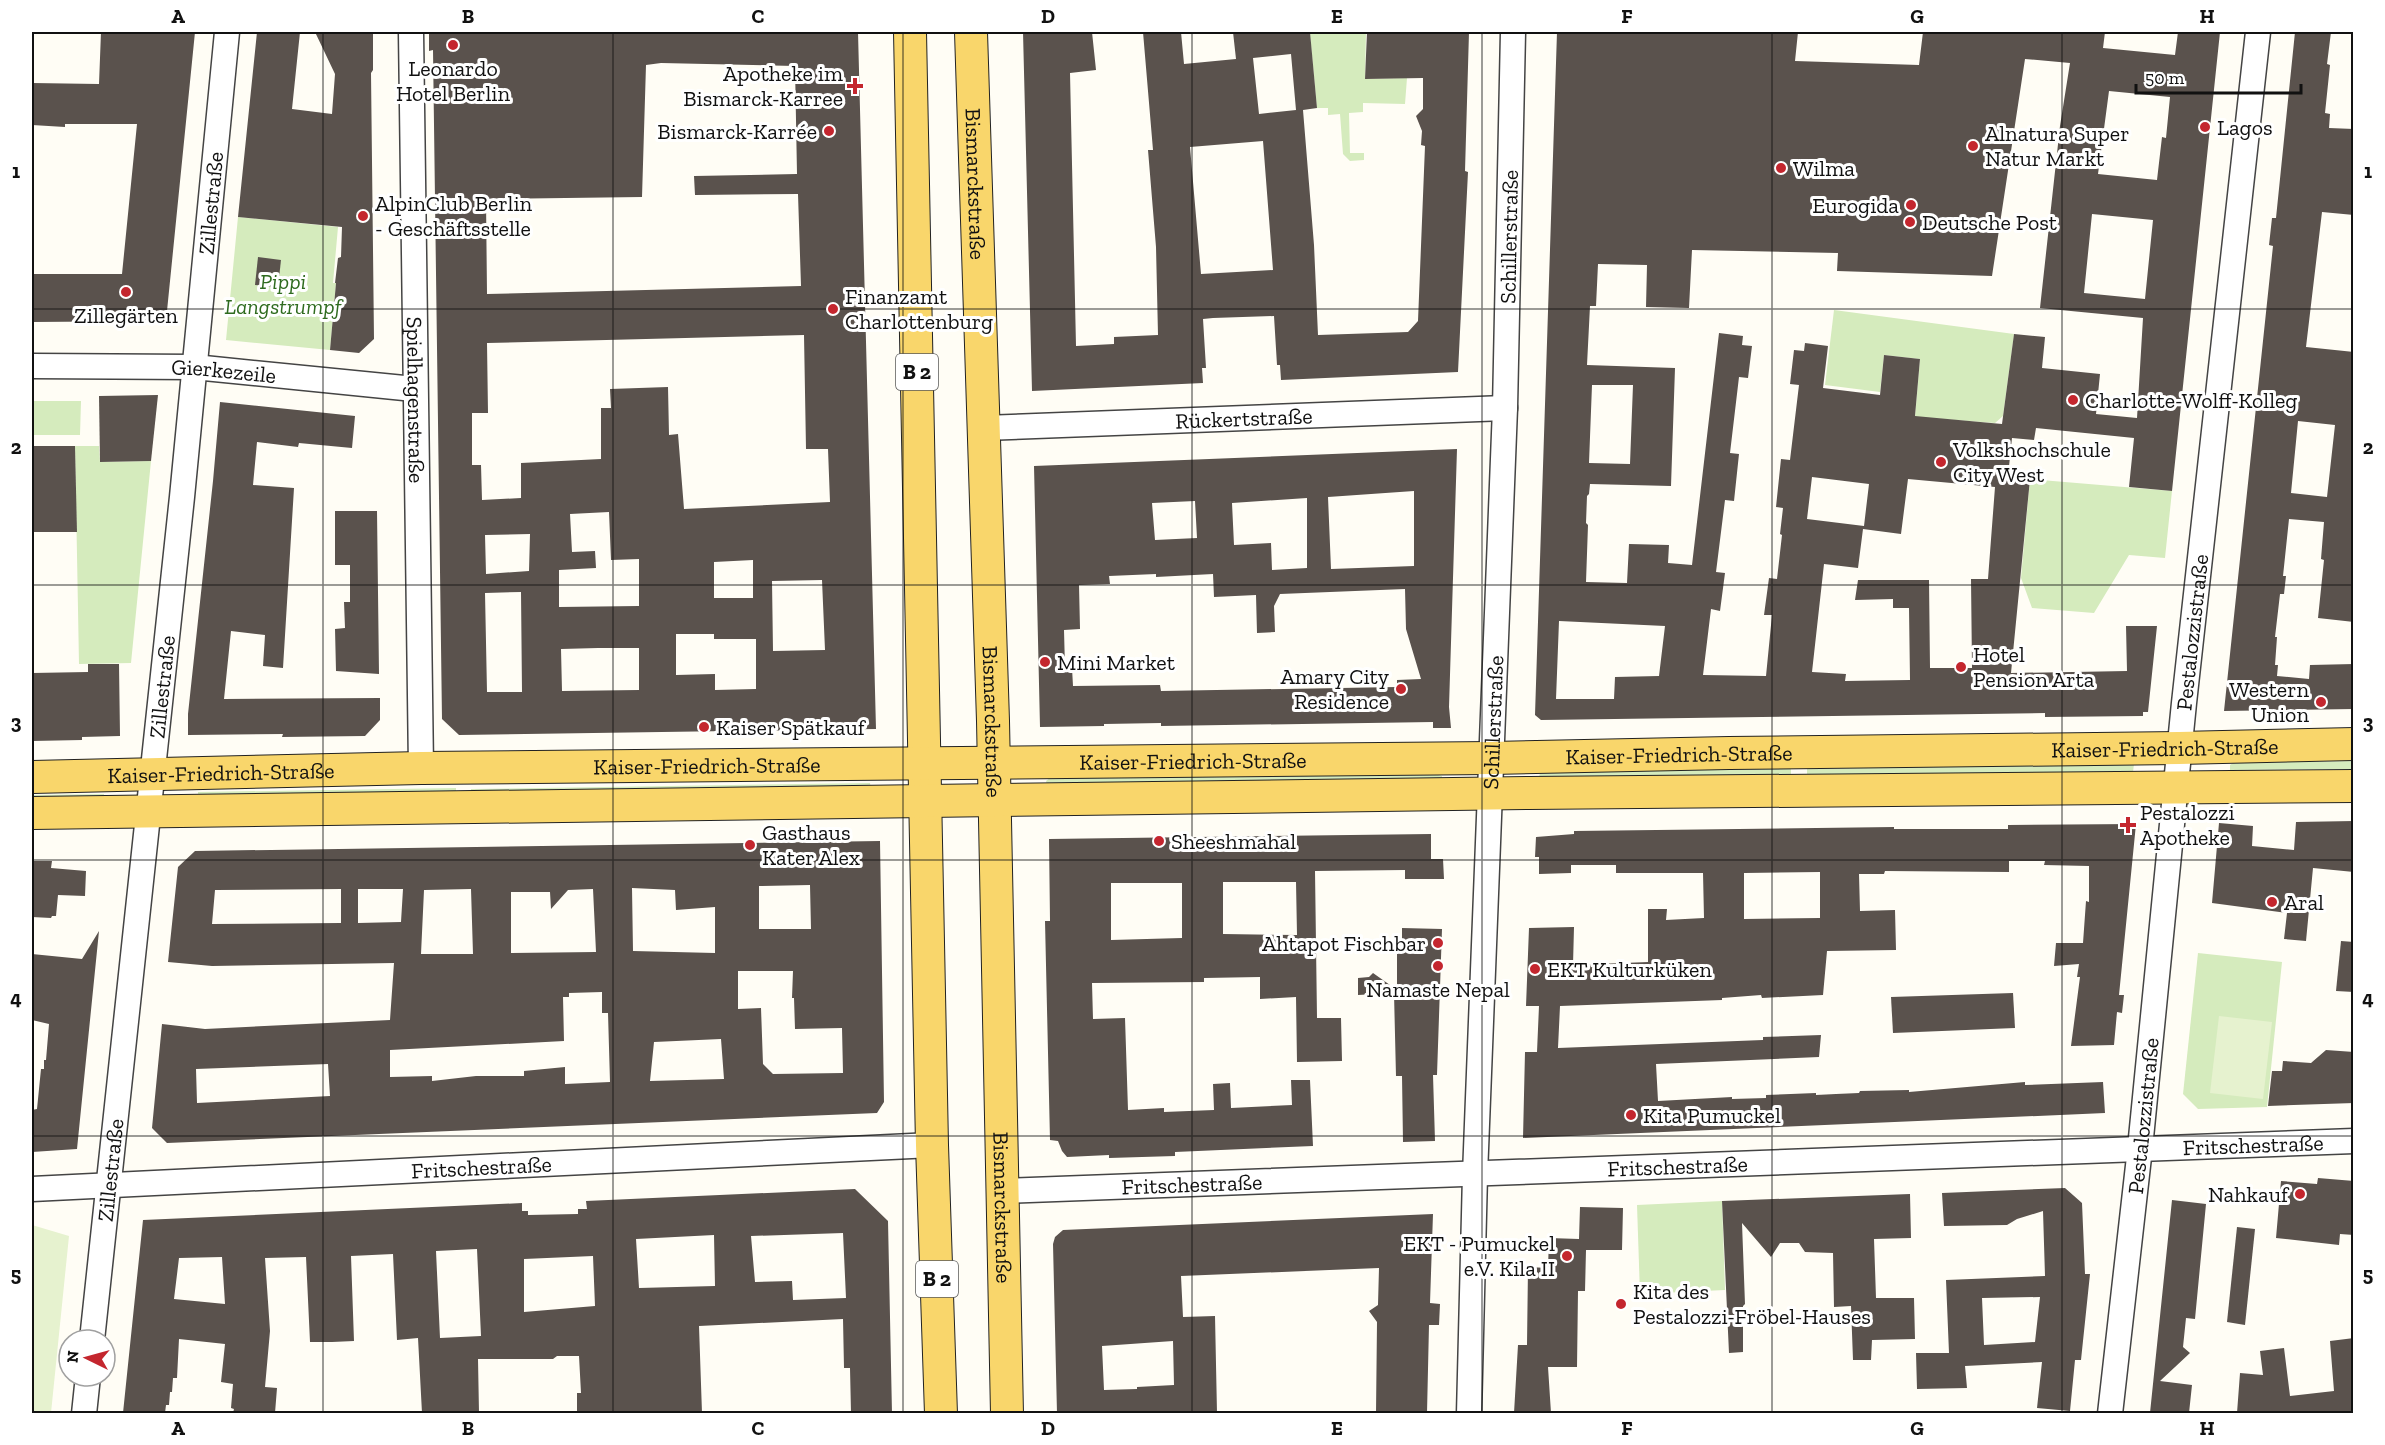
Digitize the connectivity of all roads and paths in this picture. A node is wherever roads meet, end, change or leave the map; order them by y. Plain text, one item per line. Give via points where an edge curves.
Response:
1 (227, 32) edge
2 (411, 32) edge
3 (910, 32) edge
4 (971, 32) edge
5 (1513, 32) edge
6 (2258, 32) edge
7 (32, 366) edge
8 (194, 367) junction
9 (414, 390) junction
10 (1505, 408) junction
11 (984, 428) junction
12 (2354, 744) edge
13 (2180, 748) junction
14 (1492, 758) junction
15 (994, 763) junction
16 (925, 764) junction
17 (421, 768) junction
18 (151, 775) junction
19 (32, 777) edge
20 (2354, 786) edge
21 (2176, 788) junction
22 (1491, 794) junction
23 (994, 800) junction
24 (925, 802) junction
25 (148, 810) junction
26 (32, 813) edge
27 (2354, 1141) edge
28 (932, 1145) junction
29 (2140, 1148) junction
30 (1475, 1175) junction
31 (109, 1184) junction
32 (32, 1189) edge
33 (1002, 1191) junction
34 (93, 1328) edge
35 (87, 1388) edge
36 (84, 1413) edge
37 (941, 1413) edge
38 (1007, 1413) edge
39 (1469, 1413) edge
40 (2110, 1413) edge

1 - 8 street, Zillestraße
2 - 9 street, Spielhagenstraße
3 - 16 main road, B 2
4 - 11 main road, Bismarckstraße
5 - 10 street, Schillerstraße
6 - 13 street, Pestalozzistraße
7 - 8 street, Gierkezeile
8 - 9 street, Gierkezeile
8 - 18 street, Zillestraße
9 - 17 street, Spielhagenstraße
10 - 11 street, Rückertstraße
10 - 14 street, Schillerstraße
11 - 15 main road, Bismarckstraße
12 - 13 main road, Kaiser-Friedrich-Straße
13 - 14 main road, Kaiser-Friedrich-Straße
13 - 21 street, Pestalozzistraße
14 - 15 main road, Kaiser-Friedrich-Straße
14 - 22 street, Schillerstraße
15 - 16 main road, Kaiser-Friedrich-Straße
15 - 23 main road, Bismarckstraße
16 - 17 main road, Kaiser-Friedrich-Straße
16 - 24 main road, B 2
17 - 18 main road, Kaiser-Friedrich-Straße
18 - 19 main road, Kaiser-Friedrich-Straße
18 - 25 street, Zillestraße
20 - 21 main road, Kaiser-Friedrich-Straße
21 - 22 main road, Kaiser-Friedrich-Straße
21 - 29 street, Pestalozzistraße
22 - 23 main road, Kaiser-Friedrich-Straße
22 - 30 street, Schillerstraße
23 - 24 main road, Kaiser-Friedrich-Straße
23 - 33 main road, Bismarckstraße
24 - 25 main road, Kaiser-Friedrich-Straße
24 - 28 main road, B 2
25 - 26 main road, Kaiser-Friedrich-Straße
25 - 31 street, Zillestraße
27 - 29 street, Fritschestraße
28 - 31 street, Fritschestraße
28 - 37 main road, B 2
29 - 30 street, Fritschestraße
29 - 40 street, Pestalozzistraße
30 - 33 street, Fritschestraße
30 - 39 street, Schillerstraße
31 - 32 street, Fritschestraße
31 - 34 street, Zillestraße
33 - 38 main road, Bismarckstraße
35 - 36 street

